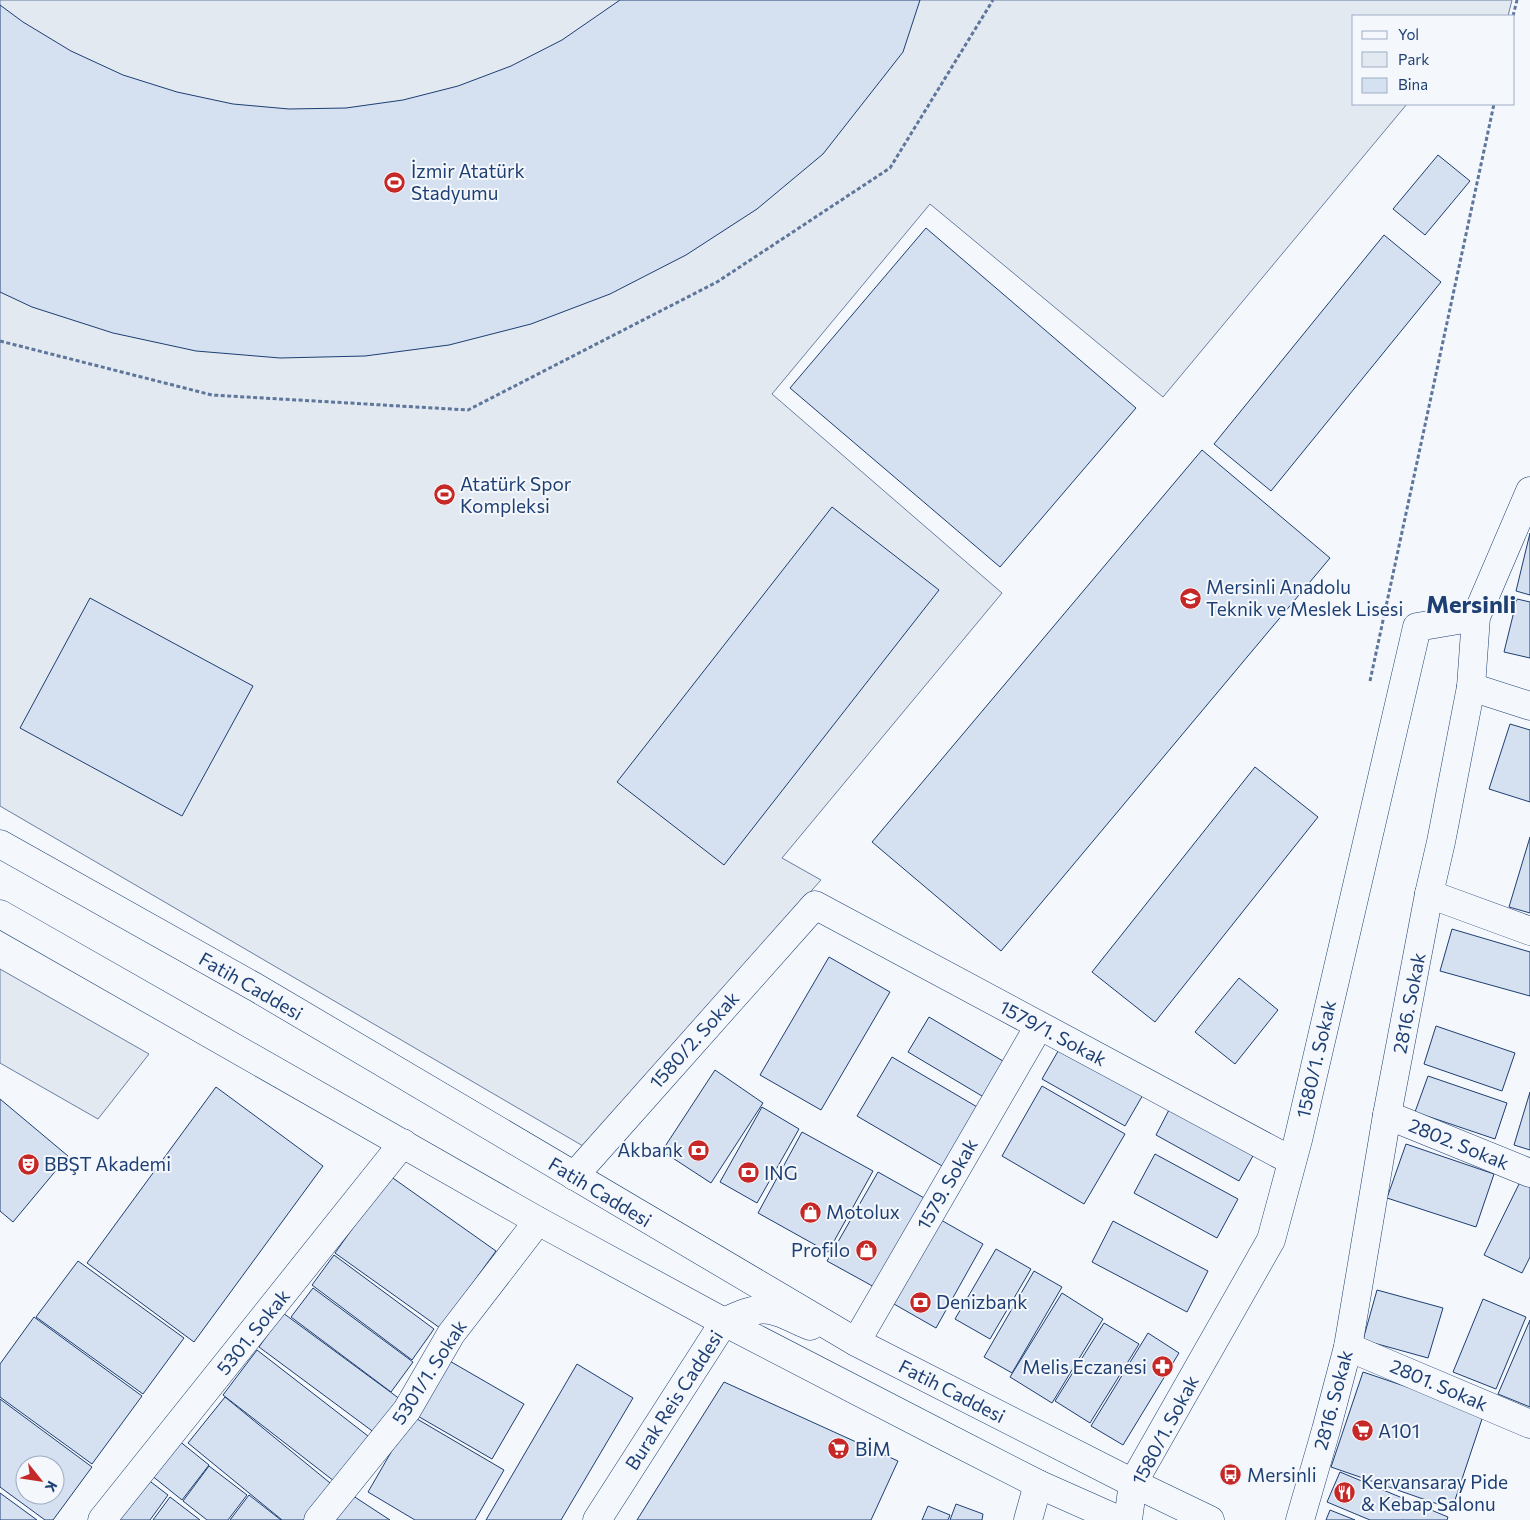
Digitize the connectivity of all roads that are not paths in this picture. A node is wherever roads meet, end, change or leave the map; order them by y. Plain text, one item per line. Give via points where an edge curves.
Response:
1 (1530, 490) edge
2 (1476, 617) junction
3 (1471, 687) junction
4 (1530, 706) edge
5 (0, 844) edge
6 (1429, 894) junction
7 (815, 905) joint
8 (0, 914) edge
9 (1530, 931) edge
10 (1039, 1026) junction
11 (1387, 1116) junction
12 (403, 1143) junction
13 (1292, 1161) junction
14 (1530, 1174) edge
15 (574, 1176) junction
16 (538, 1221) junction
17 (724, 1322) junction
18 (856, 1342) junction
19 (1348, 1346) junction
20 (1530, 1424) edge
21 (1133, 1483) junction
22 (1038, 1484) junction
23 (102, 1520) edge
24 (318, 1520) edge
25 (597, 1520) edge
26 (1028, 1520) edge
27 (1120, 1520) edge
28 (1128, 1520) edge
29 (1210, 1520) edge
30 (1300, 1520) edge

1 - 2 street, 2816. Sokak
2 - 3 street, 2816. Sokak
2 - 13 street, 1580/1. Sokak via 1417,627
3 - 4 street
3 - 6 street, 2816. Sokak
5 - 15 street, Fatih Caddesi via 255,987
6 - 9 street
6 - 11 street, 2816. Sokak
7 - 10 street, 1579/1. Sokak
7 - 15 street, 1580/2. Sokak
8 - 12 street
10 - 13 street, 1579/1. Sokak
10 - 18 street, 1579. Sokak
11 - 14 street, 2802. Sokak
11 - 19 street, 2816. Sokak
12 - 16 street
12 - 23 street, 5301. Sokak
13 - 21 street, 1580/1. Sokak via 1271,1240
15 - 18 street, Fatih Caddesi
16 - 17 street
16 - 24 street, 5301/1. Sokak via 451,1334 407,1410
17 - 18 street, Burak Reis Caddesi via 744,1312 770,1309
17 - 22 street
17 - 25 street, Burak Reis Caddesi
18 - 21 street, Fatih Caddesi
19 - 20 street, 2801. Sokak
19 - 30 street, 2816. Sokak
21 - 28 street, 1580/1. Sokak
21 - 29 street, Fatih Caddesi
22 - 26 street
22 - 27 street

